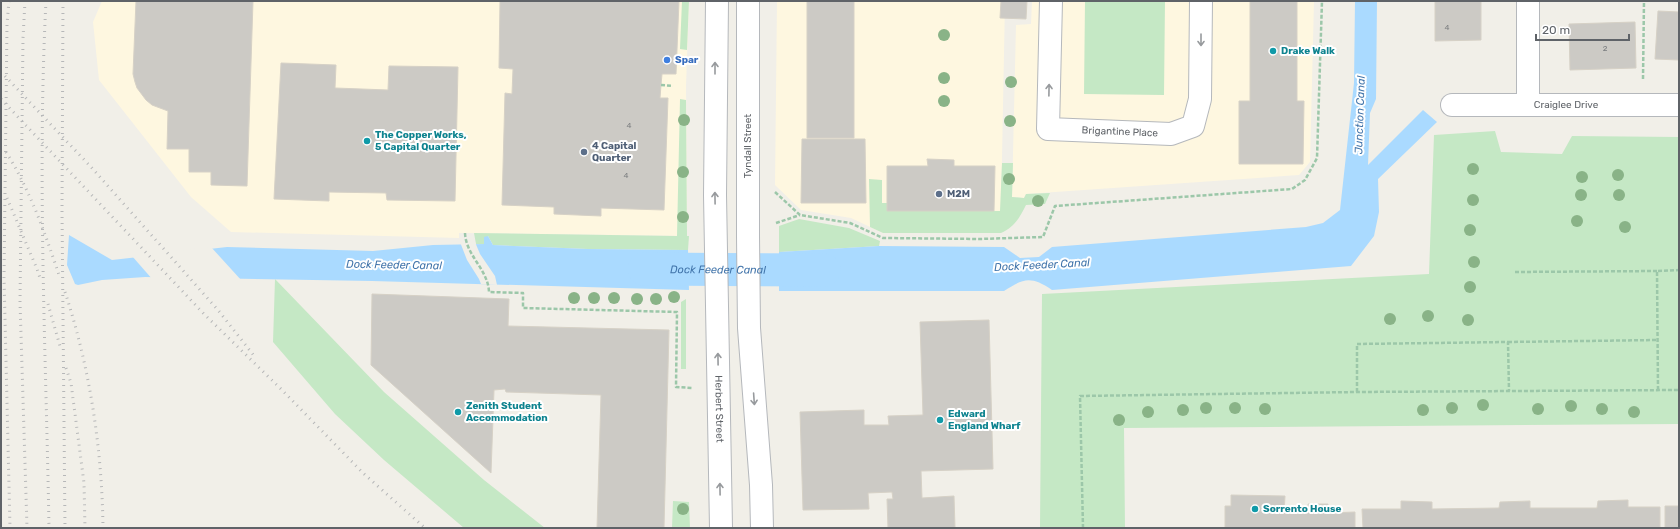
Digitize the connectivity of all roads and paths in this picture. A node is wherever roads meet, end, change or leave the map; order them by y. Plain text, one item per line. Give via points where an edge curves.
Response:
1 (717, 1) edge
2 (748, 1) edge
3 (1051, 1) edge
4 (1201, 1) edge
5 (1322, 1) edge
6 (1528, 1) edge
7 (1644, 1) edge
8 (661, 85) dead end
9 (673, 86) dead end
10 (1452, 105) dead end
11 (1528, 105) junction
12 (1643, 105) junction
13 (1679, 105) edge
14 (774, 191) dead end
15 (800, 215) junction
16 (773, 224) dead end
17 (465, 233) dead end
18 (1679, 270) edge
19 (1657, 271) junction
20 (1514, 272) dead end
21 (1658, 340) junction
22 (1508, 342) junction
23 (694, 388) dead end
24 (1658, 390) junction
25 (1679, 390) edge
26 (1509, 391) junction
27 (1357, 392) junction
28 (721, 528) edge
29 (762, 528) edge
30 (1083, 528) edge

28 -> 1 street, Herbert Street via 716,290
2 -> 29 street, Tyndall Street via 750,343
4 -> 3 street, Brigantine Place via 1200,99 1193,126 1171,134 1048,129
5 - 15 path via 1317,158 1305,180 1292,188 1055,206 1043,237 883,238 850,223
6 - 11 street
7 - 12 path
8 - 9 path
10 - 11 street, Craiglee Drive
11 - 12 street, Craiglee Drive
12 - 13 street, Craiglee Drive
14 - 15 path
15 - 16 path
17 - 23 path via 469,250 485,275 488,292 523,293 523,308 677,312 676,387
18 - 19 path
19 - 20 path
19 - 21 path
21 - 22 path
21 - 24 path
22 - 26 path
22 - 27 path via 1357,344
24 - 25 path
24 - 26 path
26 - 27 path
27 - 30 path via 1080,396

